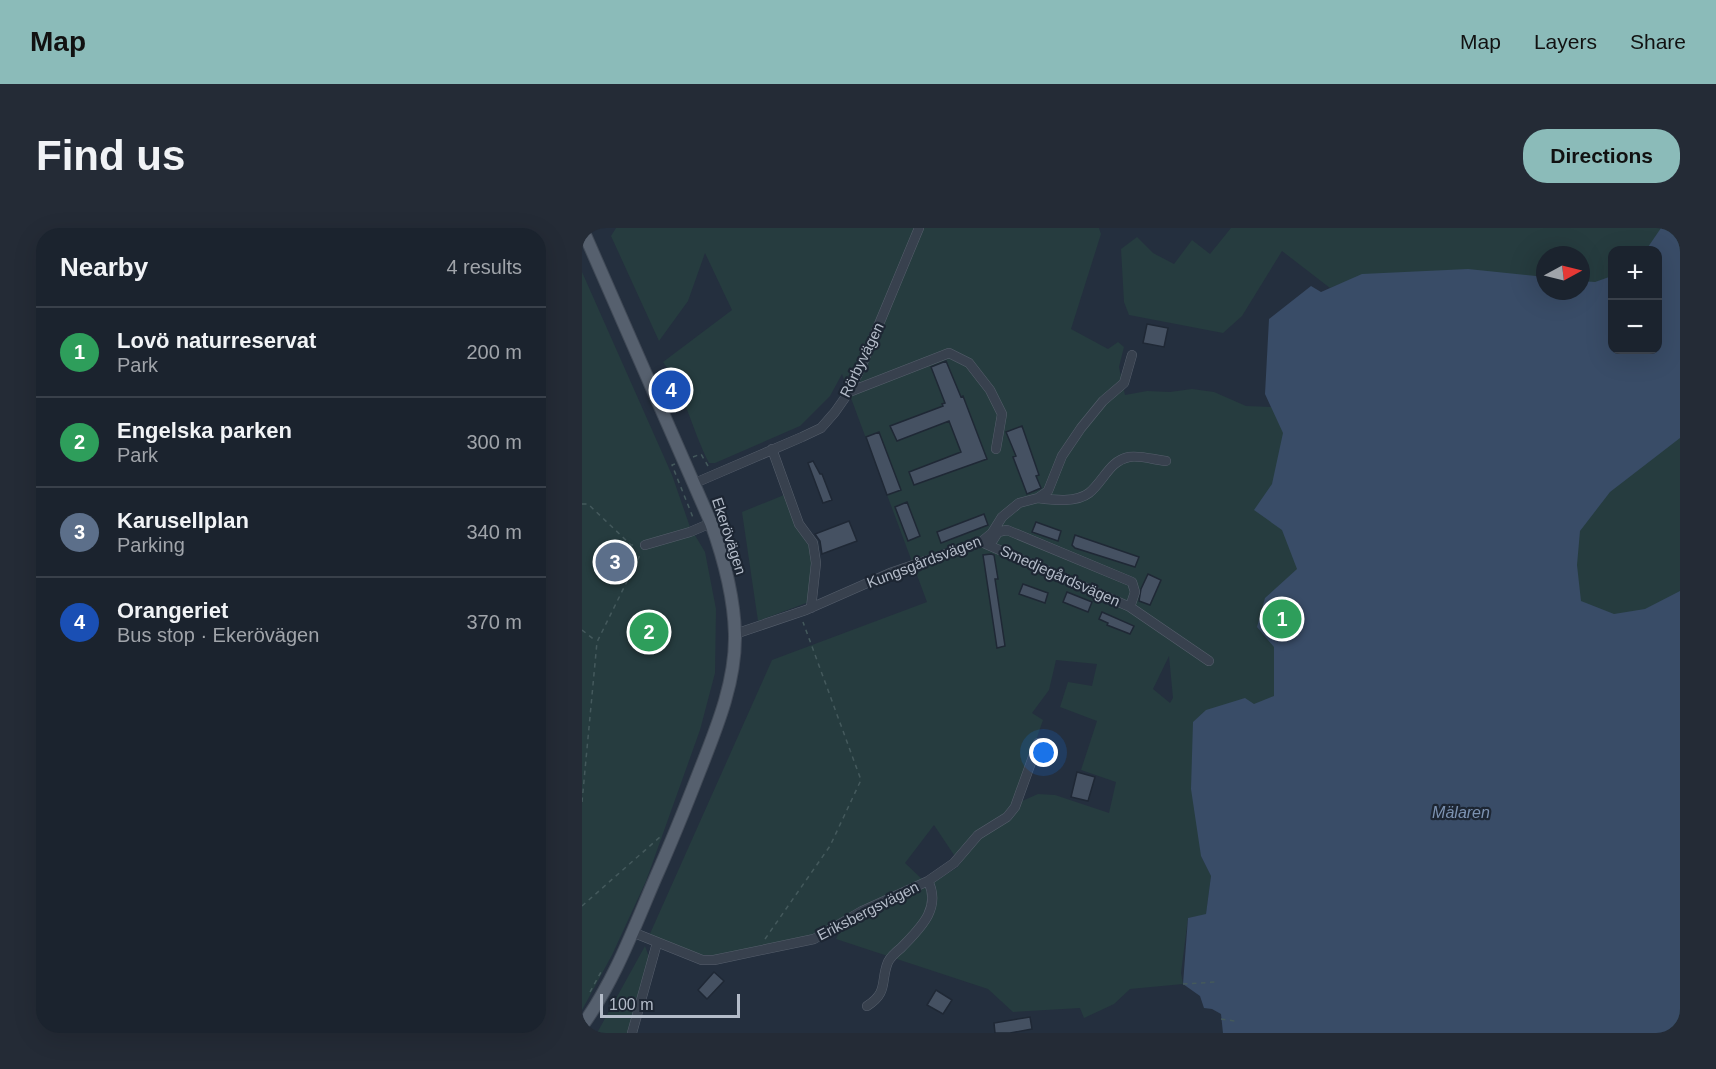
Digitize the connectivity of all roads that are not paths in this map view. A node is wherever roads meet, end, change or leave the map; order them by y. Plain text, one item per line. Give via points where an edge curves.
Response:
1 (582, 228) edge
2 (919, 228) edge
3 (1132, 355) dead end
4 (849, 392) junction
5 (772, 449) junction
6 (996, 449) dead end
7 (1166, 461) dead end
8 (695, 483) junction
9 (1038, 498) junction
10 (711, 523) junction
11 (985, 543) junction
12 (645, 545) road end
13 (1130, 607) junction
14 (811, 608) junction
15 (735, 634) junction
16 (1209, 661) dead end
17 (1038, 742) dead end
18 (928, 881) junction
19 (632, 932) junction
20 (657, 943) junction
21 (867, 1006) dead end
22 (582, 1026) edge
23 (632, 1033) edge

1 - 8 main road, Ekerövägen
2 - 4 street, Rörbyvägen
3 - 9 street via 1124,383 1081,428 1062,456 1048,491
4 - 5 street, Rörbyvägen via 821,428
4 - 6 street via 949,353 969,363 1002,414
5 - 8 street, Rörbyvägen
5 - 14 street via 799,524 813,543 816,563
7 - 9 street via 1131,456 1114,463 1087,495 1062,500
8 - 10 main road, Ekerövägen
9 - 11 street, Kungsgårdsvägen via 1019,503 1002,517
10 - 12 street
10 - 15 main road, Ekerövägen via 732,593
11 - 13 street, Smedjegårdsvägen
11 - 13 street, Smedjegårdsvägen via 1007,530 1132,582 1135,592
11 - 14 street, Kungsgårdsvägen via 890,573
13 - 16 street, Smedjegårdsvägen
14 - 15 street, Kungsgårdsvägen
15 - 19 main road, Ekerövägen via 730,681 718,724
17 - 18 street, Eriksbergsvägen via 1015,807
18 - 20 street, Eriksbergsvägen via 862,911 814,939 731,958 702,960
18 - 21 street via 933,899 930,913 889,960 882,992
19 - 20 street, Eriksbergsvägen
19 - 22 main road, Ekerövägen
20 - 23 street

